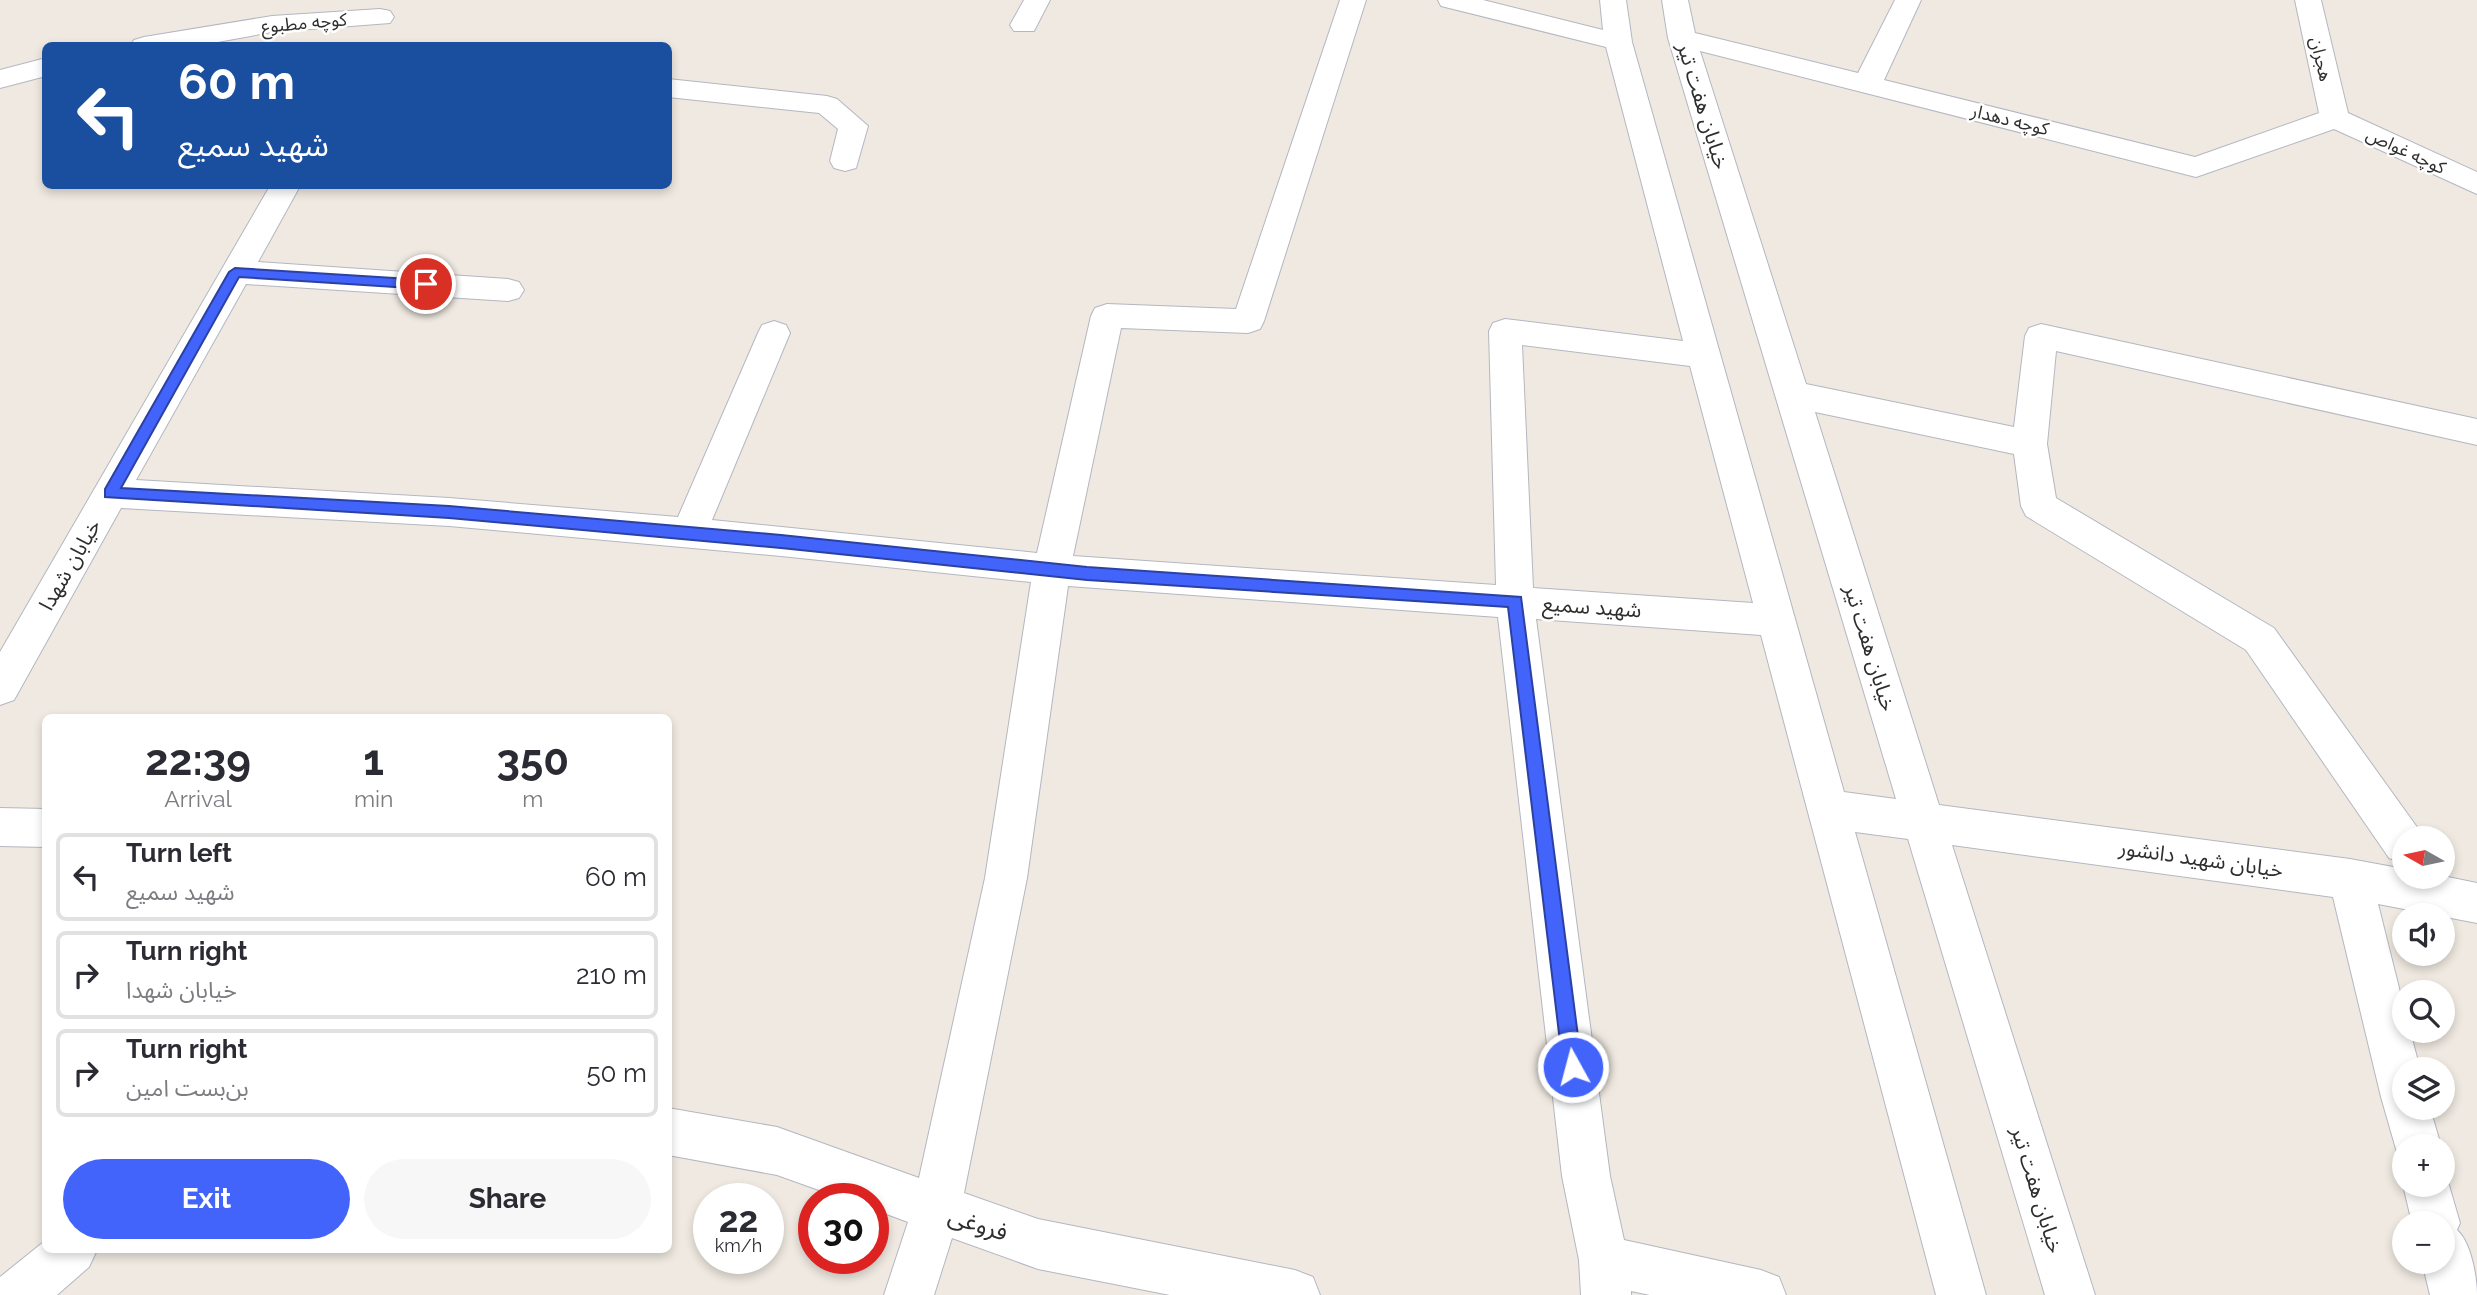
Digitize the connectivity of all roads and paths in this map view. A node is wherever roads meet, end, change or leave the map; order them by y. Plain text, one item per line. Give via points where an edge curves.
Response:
1 (248, 0) edge
2 (1037, 0) edge
3 (1353, 0) edge
4 (1451, 0) edge
5 (1613, 0) edge
6 (1675, 0) edge
7 (1908, 0) edge
8 (2308, 0) edge
9 (385, 8) edge
10 (1024, 25) dead end
11 (230, 30) junction
12 (1682, 38) junction
13 (166, 42) edge
14 (365, 42) edge
15 (1618, 42) junction
16 (42, 68) edge
17 (6, 75) edge
18 (1867, 85) junction
19 (672, 88) edge
20 (2335, 118) junction
21 (845, 161) dead end
22 (2477, 184) edge
23 (283, 189) edge
24 (235, 272) junction
25 (509, 289) dead end
26 (774, 333) dead end
27 (1704, 356) junction
28 (1791, 394) junction
29 (2477, 432) edge
30 (2030, 444) junction
31 (110, 493) junction
32 (689, 533) junction
33 (1052, 569) junction
34 (1515, 601) junction
35 (1776, 620) junction
36 (0, 688) edge
37 (1828, 809) junction
38 (1923, 820) junction
39 (0, 827) edge
40 (2392, 827) edge
41 (42, 828) edge
42 (2350, 879) junction
43 (2448, 892) edge
44 (2394, 1057) edge
45 (672, 1132) edge
46 (936, 1210) junction
47 (68, 1253) edge
48 (2450, 1274) edge
49 (1605, 1277) edge
50 (18, 1295) edge
51 (909, 1295) edge
52 (1294, 1295) edge
53 (1761, 1295) edge
54 (1961, 1295) edge
55 (2070, 1295) edge
56 (2455, 1295) edge

1 - 11 street
2 - 10 street
3 - 33 street via 1248,321 1107,316
4 - 15 street
5 - 15 street
6 - 12 street, خیابان هفت تیر
7 - 18 street
8 - 20 street, هجران
9 - 11 street, کوچه مطبوع
9 - 14 street
11 - 13 street, کوچه مطبوع
12 - 18 street, کوچه دهدار
12 - 28 street, خیابان هفت تیر
15 - 27 street
16 - 17 street
18 - 20 street, کوچه دهدار via 2196,167
19 - 21 street via 827,105 853,126
20 - 22 street, کوچه غواص
23 - 24 street, خیابان شهدا
24 - 25 street
24 - 31 street, خیابان شهدا
26 - 32 street
27 - 34 street via 1505,331
27 - 35 street
28 - 30 street
28 - 38 street, خیابان هفت تیر
29 - 30 street via 2040,336
30 - 40 street via 2039,506 2260,639
31 - 32 street, شهید سمیع via 422,510
31 - 36 street, خیابان شهدا
32 - 33 street, شهید سمیع
33 - 34 street, شهید سمیع
33 - 46 street via 1006,878
34 - 35 street, شهید سمیع
34 - 49 street via 1586,1176
35 - 37 street
37 - 38 street, خیابان شهید دانشور
37 - 54 street
38 - 42 street, خیابان شهید دانشور
38 - 55 street, خیابان هفت تیر
39 - 41 street
42 - 43 street, خیابان شهید دانشور
42 - 44 street
45 - 46 street, فروغی via 777,1151
46 - 51 street
46 - 52 street, فروغی via 1038,1244
47 - 50 street
48 - 56 street
49 - 53 street

